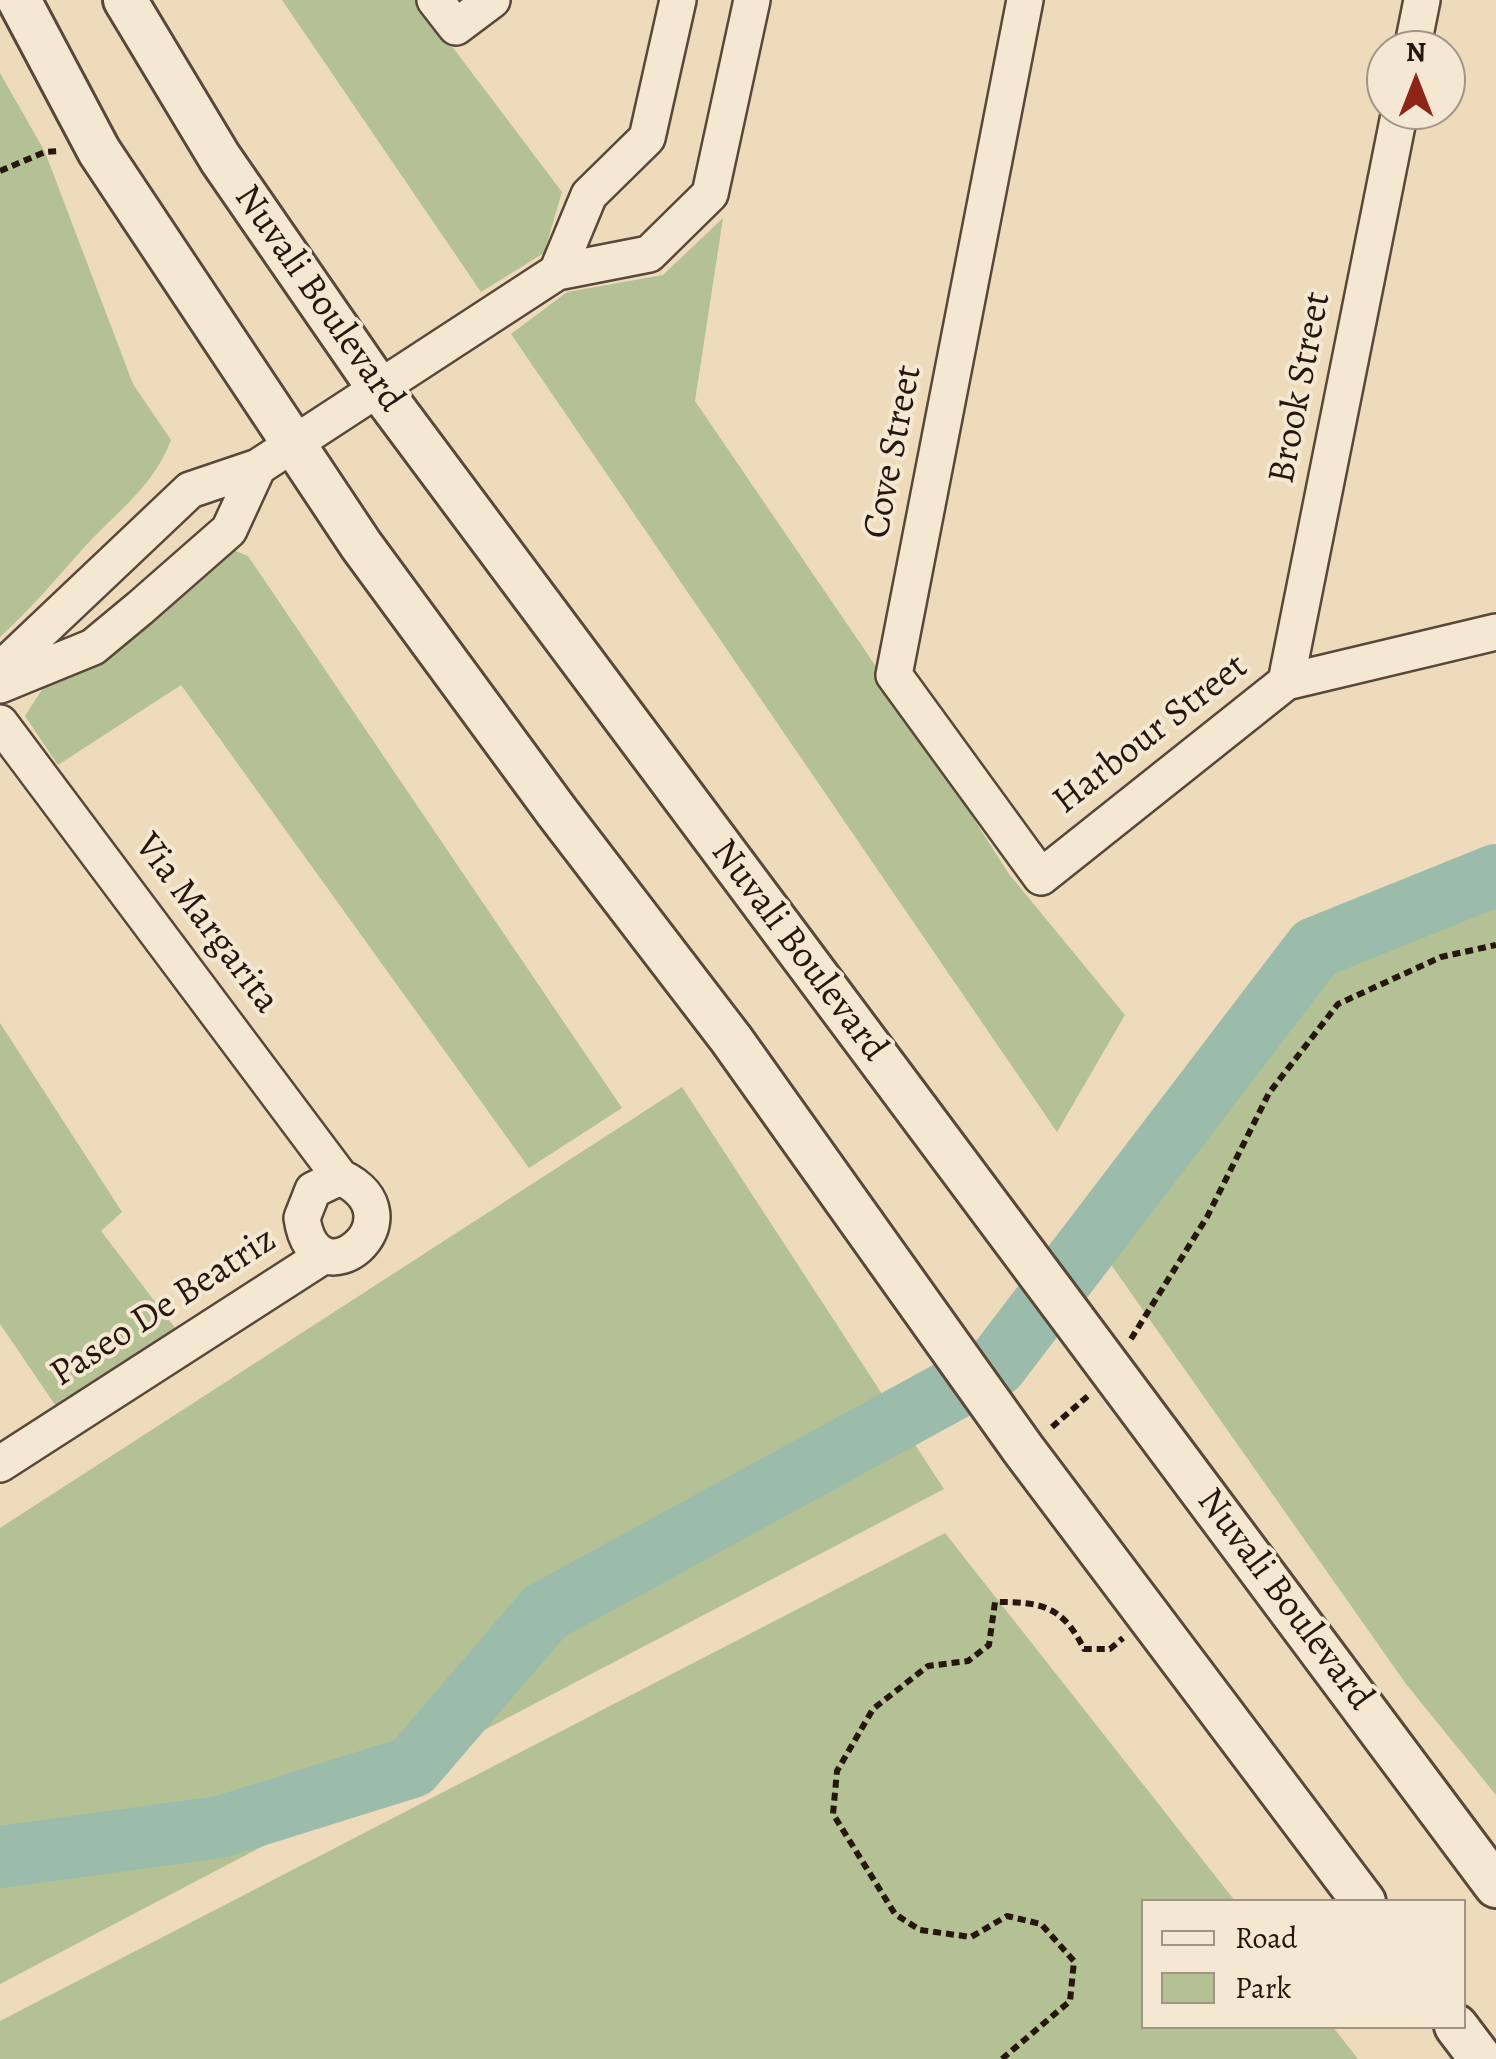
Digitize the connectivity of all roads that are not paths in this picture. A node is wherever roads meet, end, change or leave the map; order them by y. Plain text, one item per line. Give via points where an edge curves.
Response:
1 (19, 0) edge
2 (125, 0) edge
3 (436, 0) edge
4 (492, 0) edge
5 (678, 0) edge
6 (752, 0) edge
7 (1025, 0) edge
8 (1422, 0) edge
9 (1416, 30) edge
10 (1396, 130) edge
11 (557, 272) junction
12 (380, 390) junction
13 (292, 442) junction
14 (258, 467) junction
15 (1496, 632) edge
16 (0, 670) edge
17 (1286, 682) junction
18 (0, 685) edge
19 (0, 723) edge
20 (1041, 877) joint
21 (340, 1177) junction
22 (323, 1256) junction
23 (0, 1464) edge
24 (1496, 1886) edge
25 (1362, 1899) edge
26 (1458, 2029) edge
27 (1480, 2059) edge

1 - 13 street via 99,151
2 - 12 street, Nuvali Boulevard via 220,158
3 - 4 street via 456,28
5 - 11 street via 646,138 589,195
6 - 11 street via 710,194 649,254
7 - 20 street, Cove Street via 894,674
8 - 9 street
10 - 17 street, Brook Street
11 - 12 street
12 - 13 street
12 - 24 street, Nuvali Boulevard
13 - 14 street
13 - 25 street via 557,812
14 - 16 street via 190,490
14 - 18 street via 230,530 140,608 92,647
15 - 17 street, Harbour Street
17 - 20 street, Harbour Street
19 - 21 street, Via Margarita
21 - 22 street via 326,1181 305,1203 304,1232
21 - 22 street via 368,1199 372,1218 357,1250
22 - 23 street, Paseo De Beatriz
26 - 27 street

